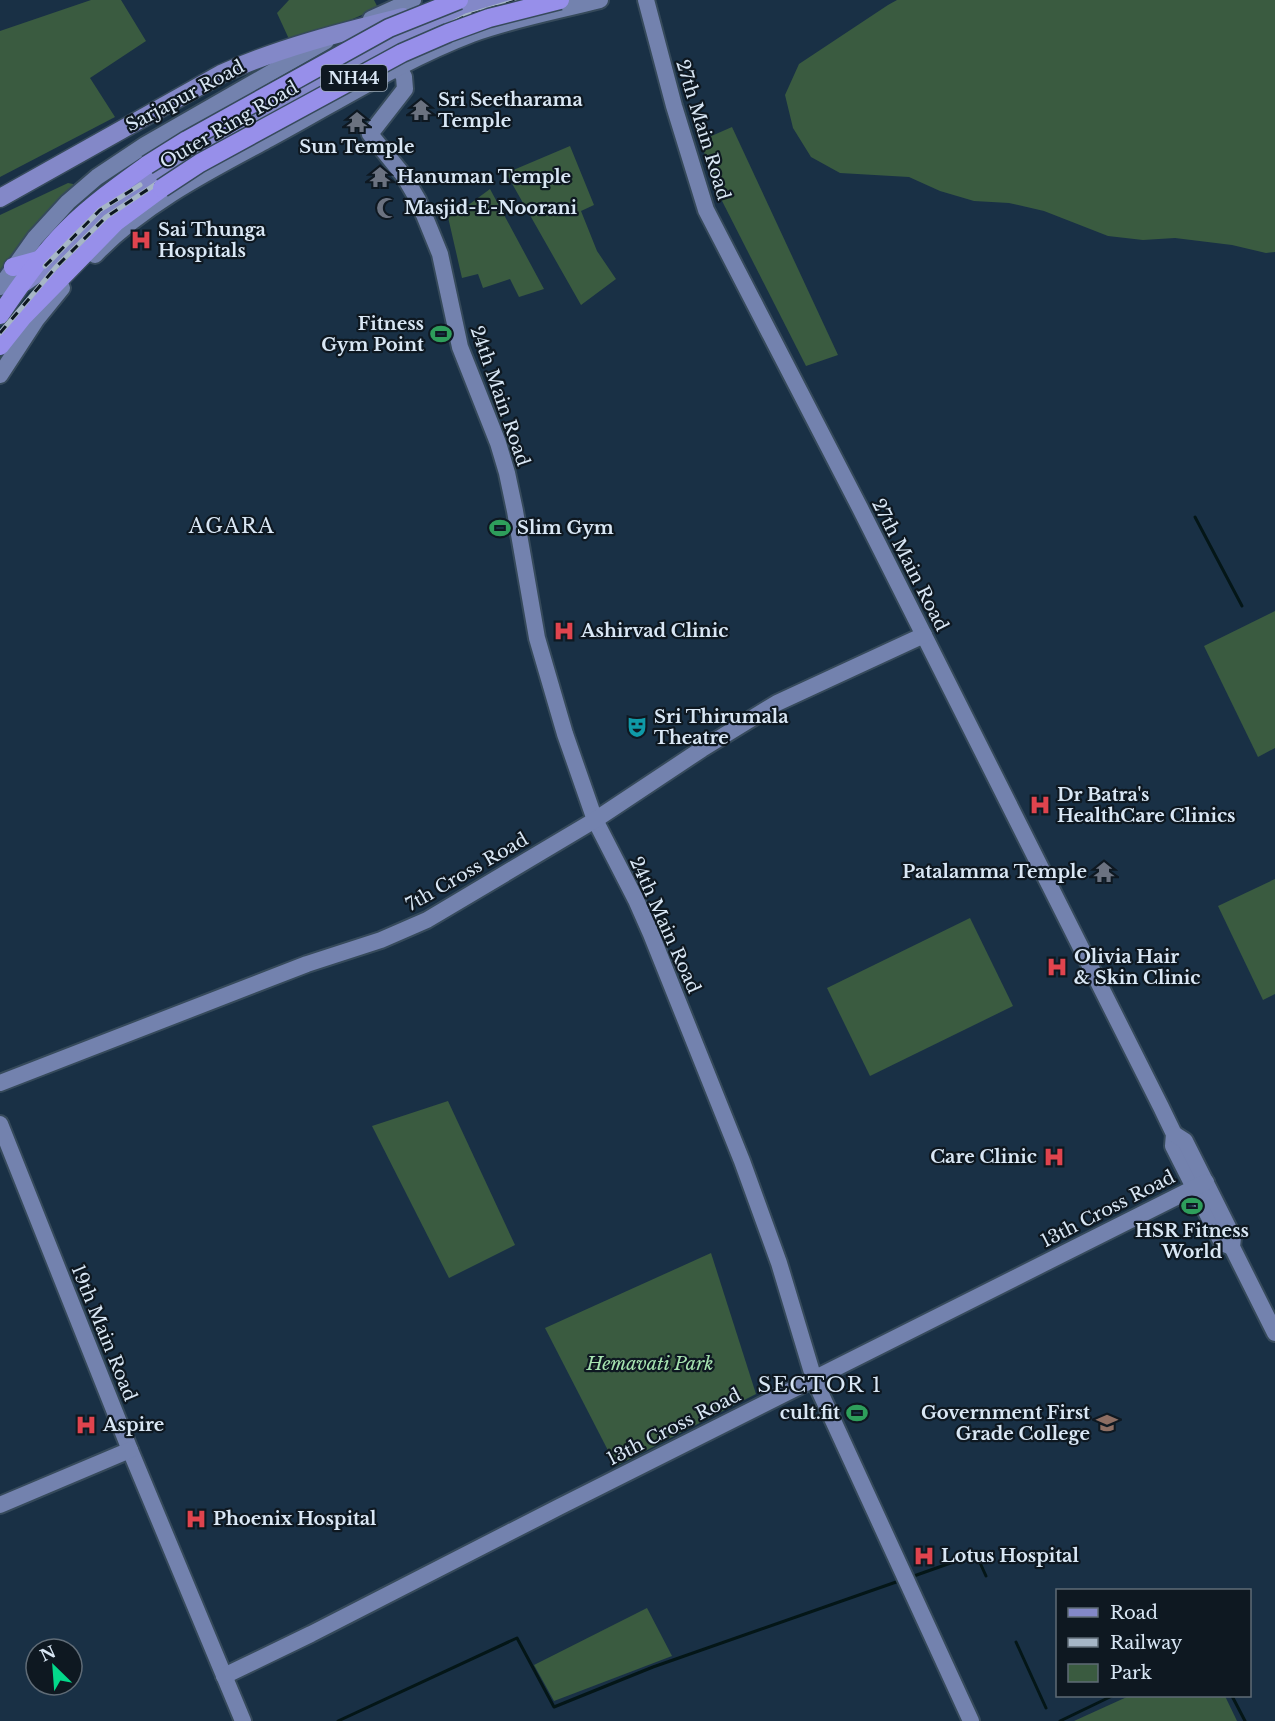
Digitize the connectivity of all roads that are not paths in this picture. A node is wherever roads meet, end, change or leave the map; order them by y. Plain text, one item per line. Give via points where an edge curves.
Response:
1 (413, 0) edge
2 (459, 0) edge
3 (486, 0) edge
4 (522, 0) edge
5 (560, 0) edge
6 (600, 0) edge
7 (646, 0) edge
8 (432, 19) junction
9 (343, 32) junction
10 (367, 57) junction
11 (295, 59) junction
12 (399, 68) junction
13 (380, 78) junction
14 (0, 198) edge
15 (0, 210) edge
16 (42, 259) junction
17 (14, 267) junction
18 (18, 286) junction
19 (0, 287) edge
20 (0, 315) edge
21 (0, 346) edge
22 (0, 375) edge
23 (924, 635) junction
24 (595, 820) junction
25 (0, 1083) edge
26 (0, 1124) edge
27 (1200, 1185) junction
28 (1275, 1333) edge
29 (814, 1379) junction
30 (130, 1450) junction
31 (0, 1505) edge
32 (224, 1676) junction
33 (243, 1721) edge
34 (971, 1721) edge

1 - 9 street
2 - 16 highway, Outer Ring Road / NH44, bridge via 389,28 187,140 107,194
3 - 8 main road, Sarjapur Road
4 - 10 main road via 436,28
5 - 21 highway, Outer Ring Road / NH44, bridge via 489,18 402,53 200,164 116,222 23,317
6 - 12 street via 472,34
7 - 23 street, 27th Main Road via 706,210
8 - 9 main road, Sarjapur Road via 405,17
8 - 10 main road, Outer Ring Road
9 - 11 street
9 - 14 main road, Sarjapur Road via 221,74
10 - 11 main road, Sarjapur Road via 354,43 345,42
10 - 13 main road
10 - 18 main road, Outer Ring Road via 238,123 163,167 90,222 45,268
11 - 15 main road, Sarjapur Road via 227,83
11 - 17 street via 97,177 68,202
12 - 13 street
12 - 24 street, 24th Main Road via 405,89 370,134 404,176 440,254 460,347 507,473 539,647
13 - 22 street via 198,177 127,226 52,299
16 - 17 highway
16 - 18 highway, Outer Ring Road / NH44
17 - 19 street
18 - 20 highway, Outer Ring Road / NH44
23 - 24 street, 7th Cross Road via 777,703
23 - 27 street, 27th Main Road via 1100,982 1174,1134 1173,1146
24 - 25 street, 7th Cross Road via 427,920
24 - 29 street, 24th Main Road via 651,934 742,1161 779,1263
26 - 30 street, 19th Main Road
27 - 28 street, 27th Main Road via 1222,1243 1232,1247
27 - 29 street, 13th Cross Road
29 - 32 street, 13th Cross Road
29 - 34 street, 24th Main Road
30 - 31 street
30 - 32 street, 19th Main Road
32 - 33 street, 19th Main Road

